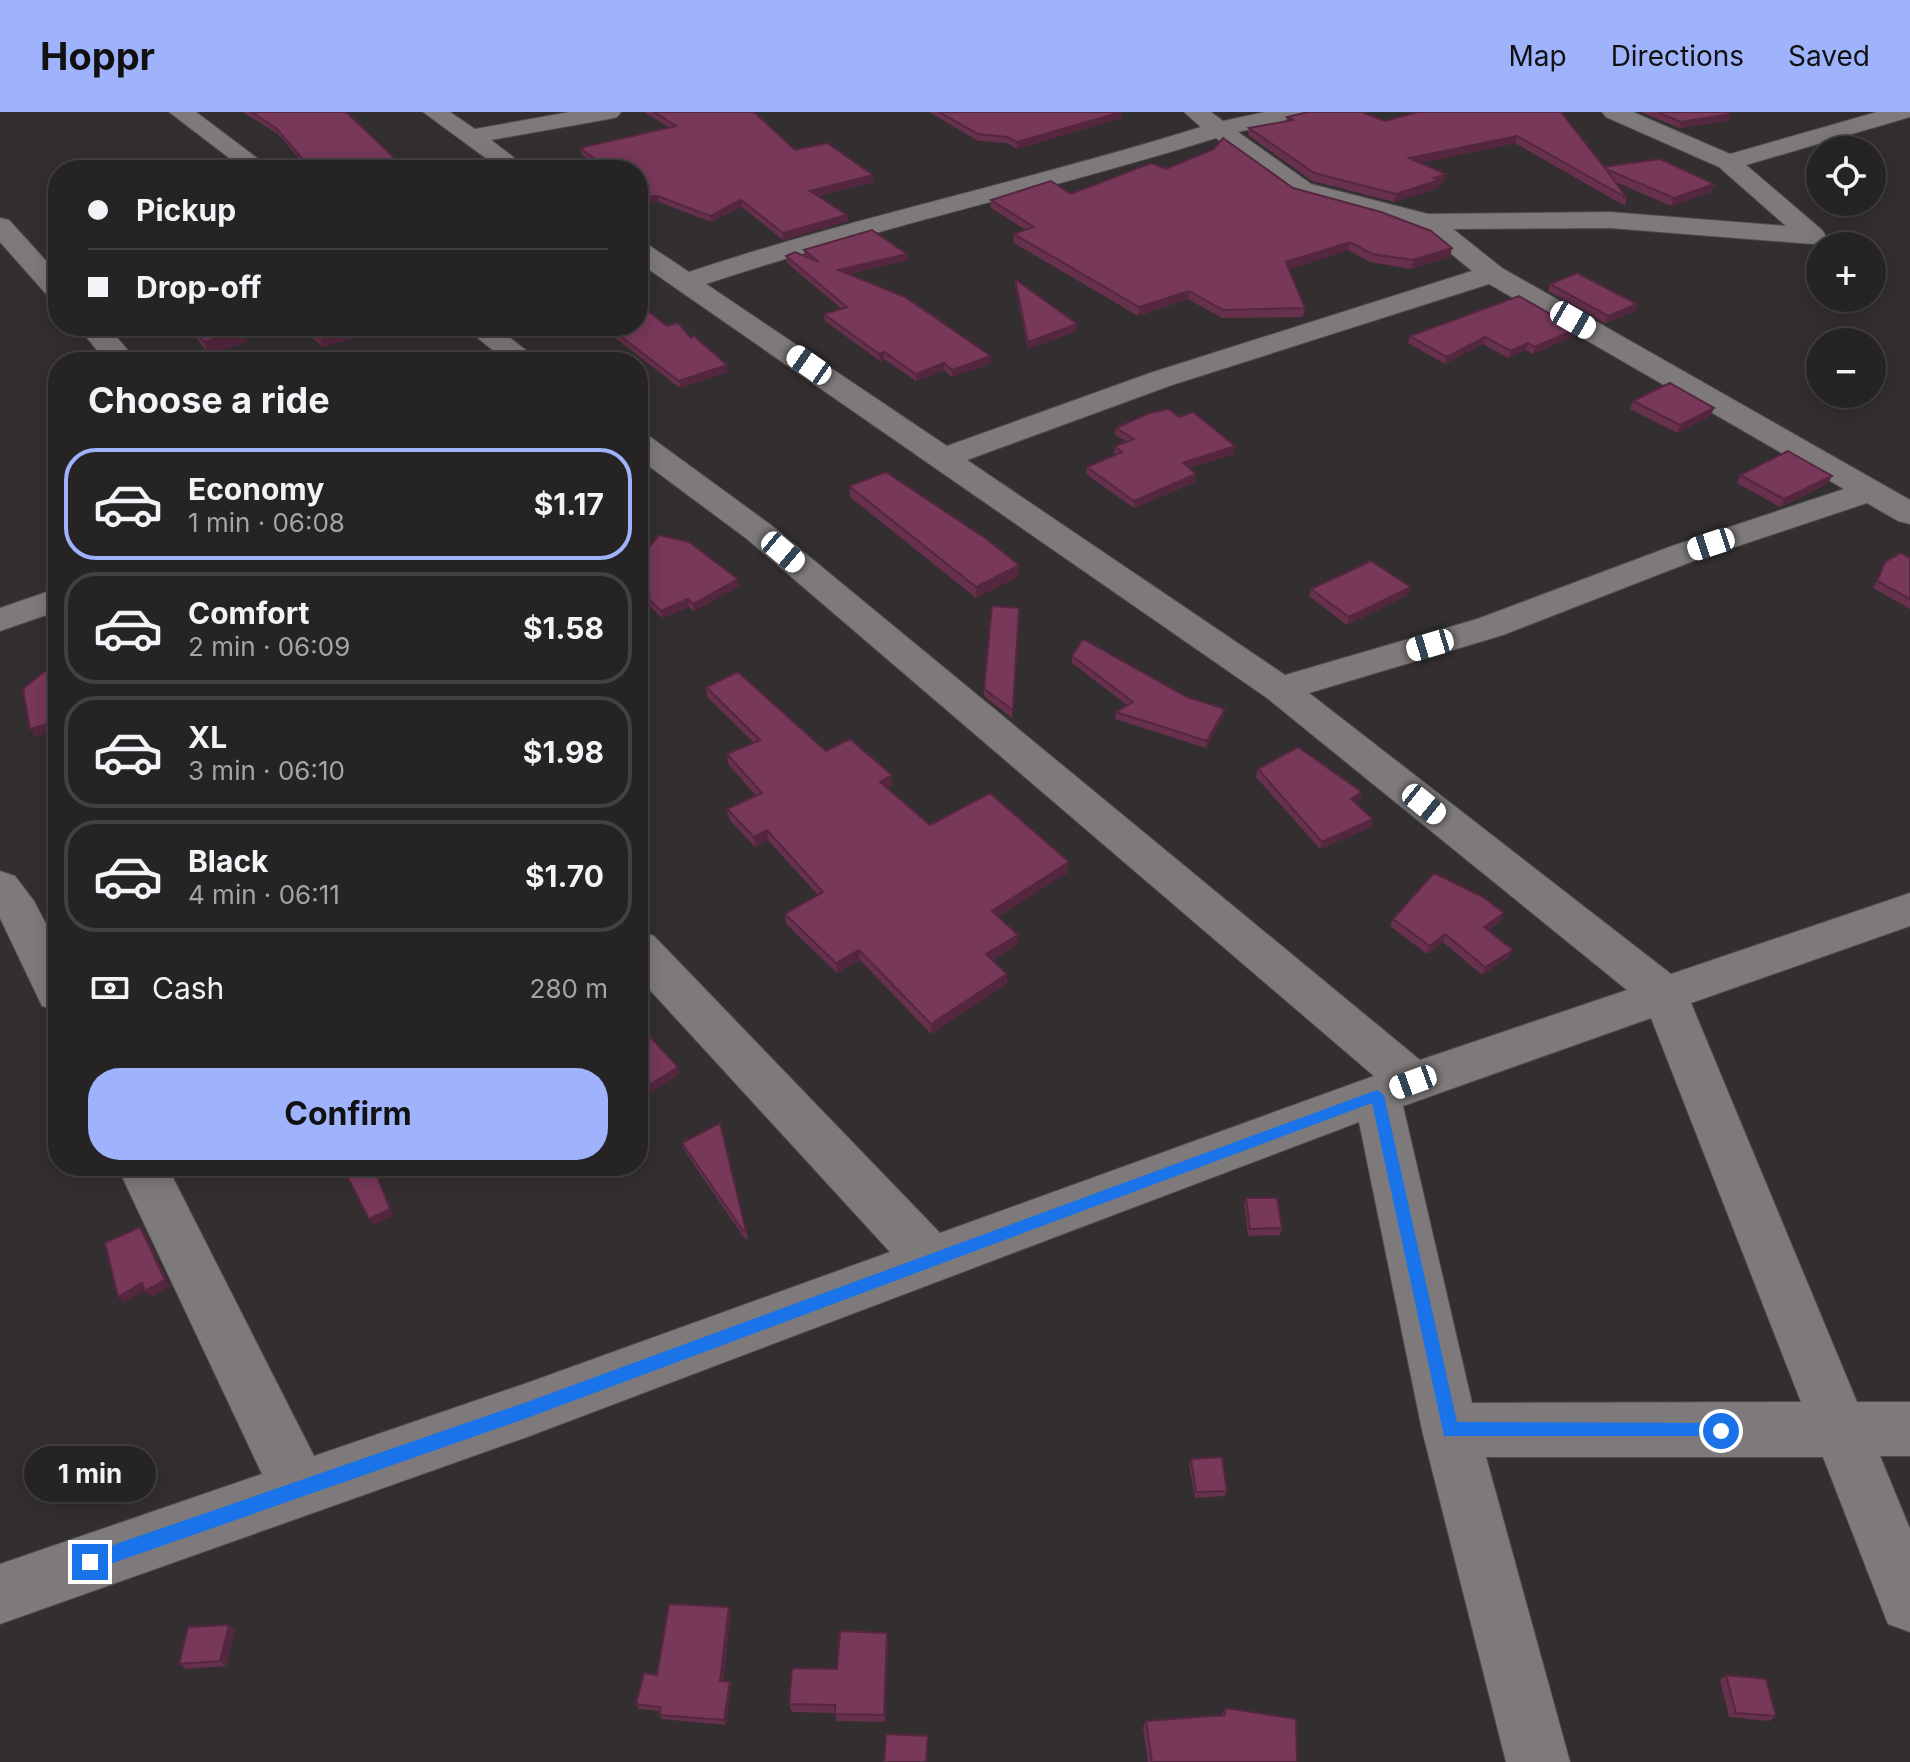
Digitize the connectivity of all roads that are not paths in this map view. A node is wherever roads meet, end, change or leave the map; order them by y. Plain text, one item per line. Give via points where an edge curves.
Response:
1 (181, 112) edge
2 (435, 112) edge
3 (609, 112) edge
4 (1196, 112) edge
5 (1298, 112) edge
6 (1614, 112) edge
7 (1902, 112) edge
8 (1812, 117) dead end
9 (1222, 128) junction
10 (1840, 128) junction
11 (469, 137) junction
12 (247, 160) edge
13 (503, 160) edge
14 (1728, 162) junction
15 (1428, 222) junction
16 (0, 226) edge
17 (648, 257) edge
18 (1492, 274) junction
19 (48, 279) edge
20 (686, 282) junction
21 (100, 336) edge
22 (491, 336) edge
23 (114, 352) edge
24 (512, 352) edge
25 (648, 450) edge
26 (944, 458) junction
27 (1871, 491) junction
28 (1910, 514) edge
29 (48, 603) edge
30 (0, 620) edge
31 (1280, 689) junction
32 (6, 907) edge
33 (1910, 909) edge
34 (648, 959) edge
35 (48, 976) edge
36 (1665, 995) junction
37 (1395, 1089) junction
38 (147, 1176) edge
39 (932, 1261) junction
40 (1910, 1429) edge
41 (1450, 1430) junction
42 (1841, 1431) junction
43 (299, 1488) junction
44 (0, 1594) edge
45 (1910, 1602) edge
46 (1538, 1762) edge

1 - 12 street
2 - 11 street
3 - 11 street
4 - 9 street
5 - 9 street
6 - 14 street
7 - 10 street
8 - 10 street
9 - 15 street via 1302,189
9 - 20 street via 1096,168 779,251
10 - 14 street
11 - 13 street
14 - 15 street via 1813,236 1610,220
15 - 18 street
16 - 19 street
17 - 20 street
18 - 26 street via 1189,370
18 - 27 street
20 - 26 street
21 - 23 street
22 - 24 street
25 - 37 street via 759,532
26 - 31 street
27 - 28 street
27 - 31 street via 1684,553 1490,627
29 - 30 street
31 - 36 street
32 - 35 street
33 - 36 street
34 - 39 street
36 - 37 street
36 - 42 street
37 - 39 street
37 - 41 street
38 - 43 street
39 - 43 street
40 - 42 street
41 - 42 street
41 - 46 street
42 - 45 street
43 - 44 street

